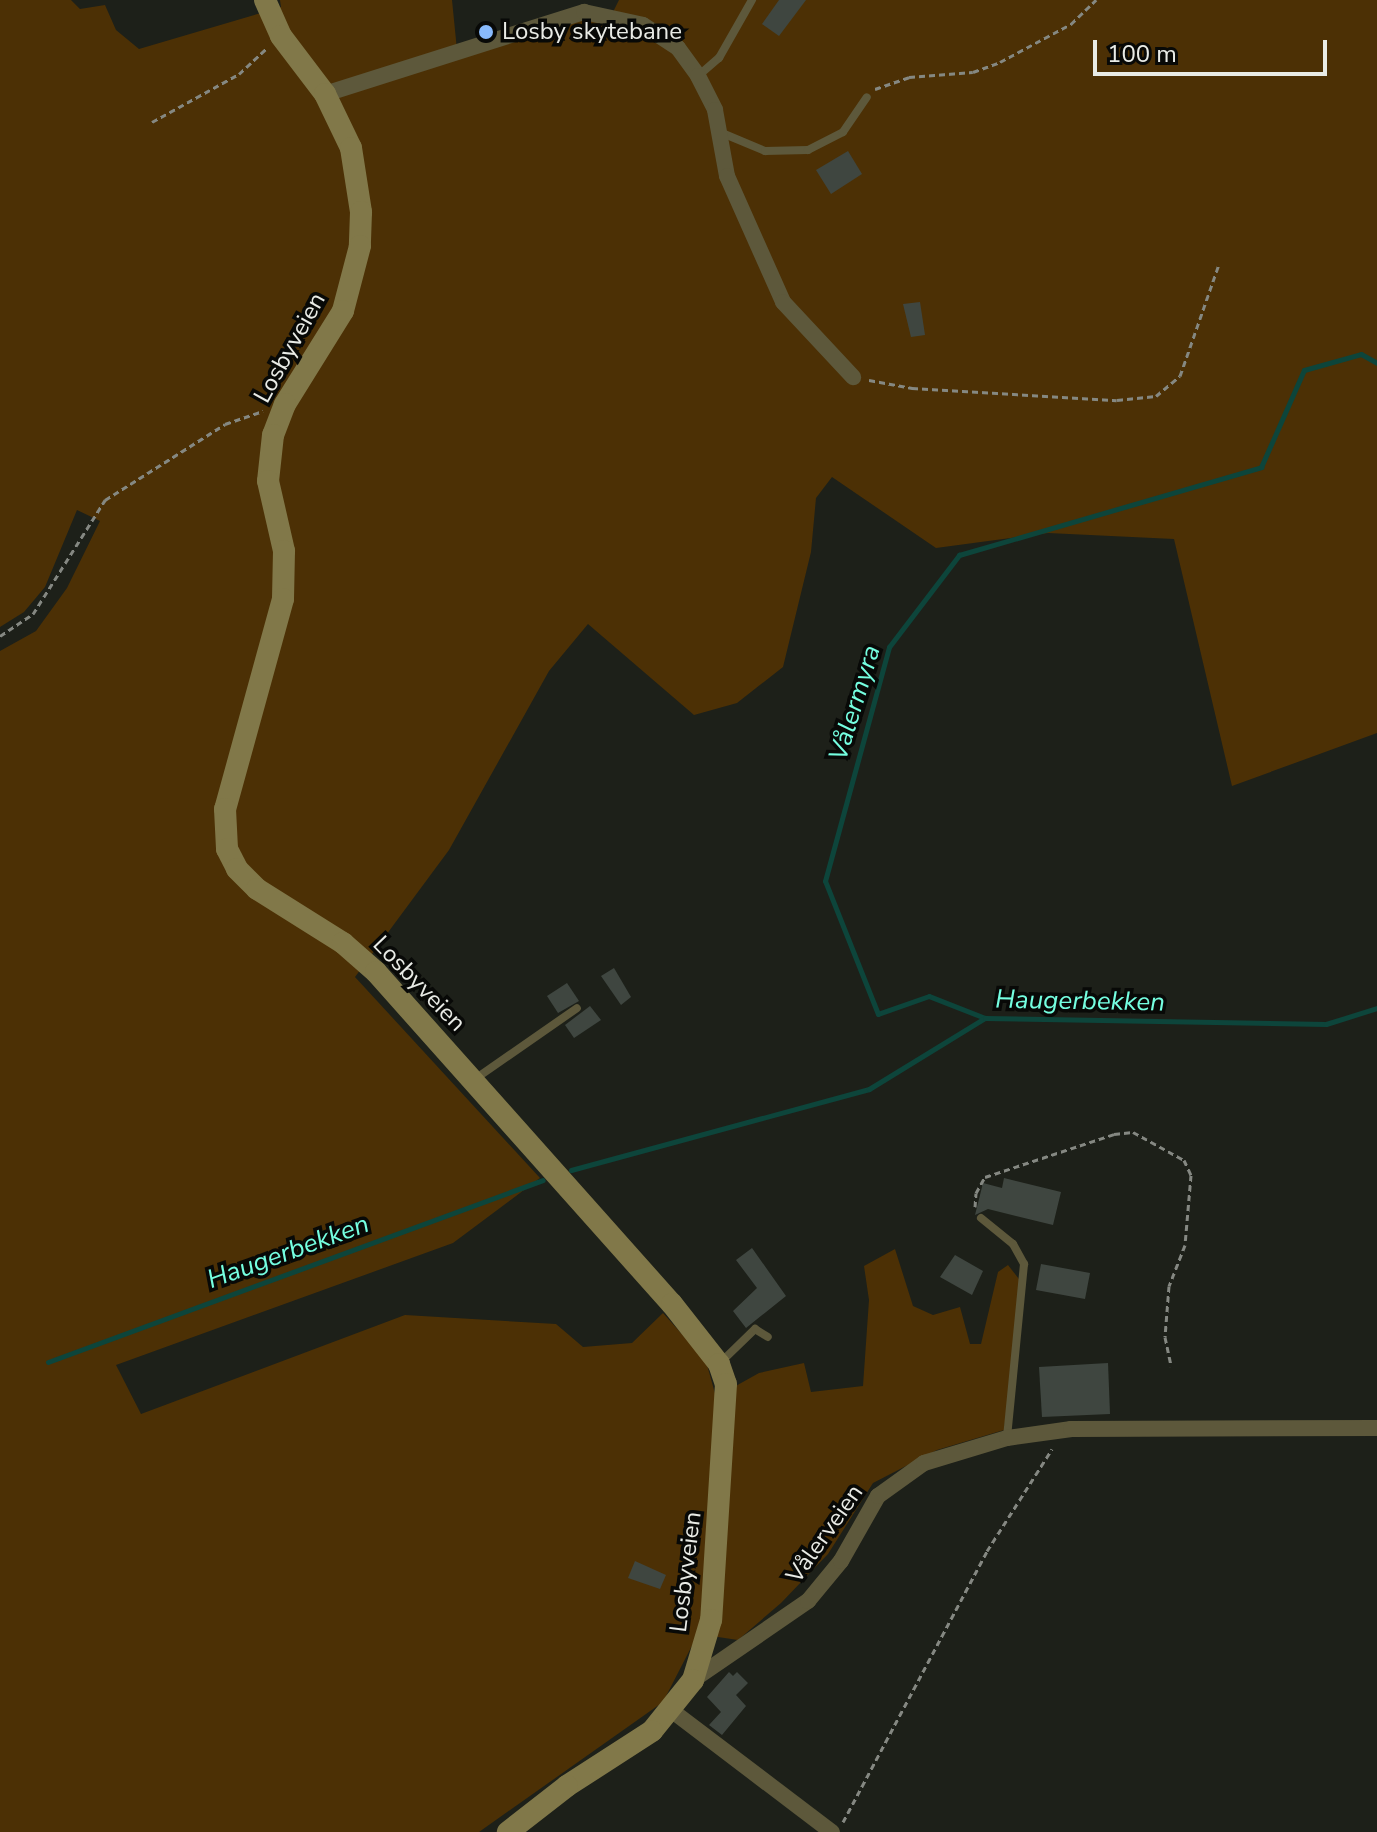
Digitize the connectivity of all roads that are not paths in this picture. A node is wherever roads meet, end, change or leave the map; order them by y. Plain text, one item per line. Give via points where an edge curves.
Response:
1 (265, 0) edge
2 (752, 0) edge
3 (698, 76) junction
4 (325, 94) junction
5 (867, 97) road end
6 (718, 130) junction
7 (853, 377) road end
8 (577, 1008) dead end
9 (474, 1080) junction
10 (981, 1218) road end
11 (768, 1337) dead end
12 (719, 1364) junction
13 (1377, 1428) edge
14 (1007, 1438) junction
15 (693, 1680) junction
16 (671, 1710) junction
17 (508, 1832) edge
18 (835, 1832) edge

1 - 4 main road, Losbyveien via 281,36
2 - 3 lane via 719,58
3 - 4 street via 678,48 643,25 584,12
3 - 6 street
4 - 9 main road, Losbyveien via 351,148 361,212 360,246 343,311 285,404 273,435 268,481 284,551 283,599 225,809 227,849 257,889 343,943 376,972
5 - 6 lane via 843,132 808,150 759,150
6 - 7 street via 727,176 783,302
8 - 9 lane
9 - 12 main road, Losbyveien
10 - 14 lane via 1013,1244 1024,1264
11 - 12 lane via 755,1329
12 - 15 main road, Losbyveien via 726,1384 726,1434 713,1604
13 - 14 street, Vålerveien via 1071,1429
14 - 15 street, Vålerveien via 924,1463 896,1480 867,1511 819,1590
15 - 16 main road, Losbyveien
16 - 17 main road, Losbyveien via 652,1731
16 - 18 street

